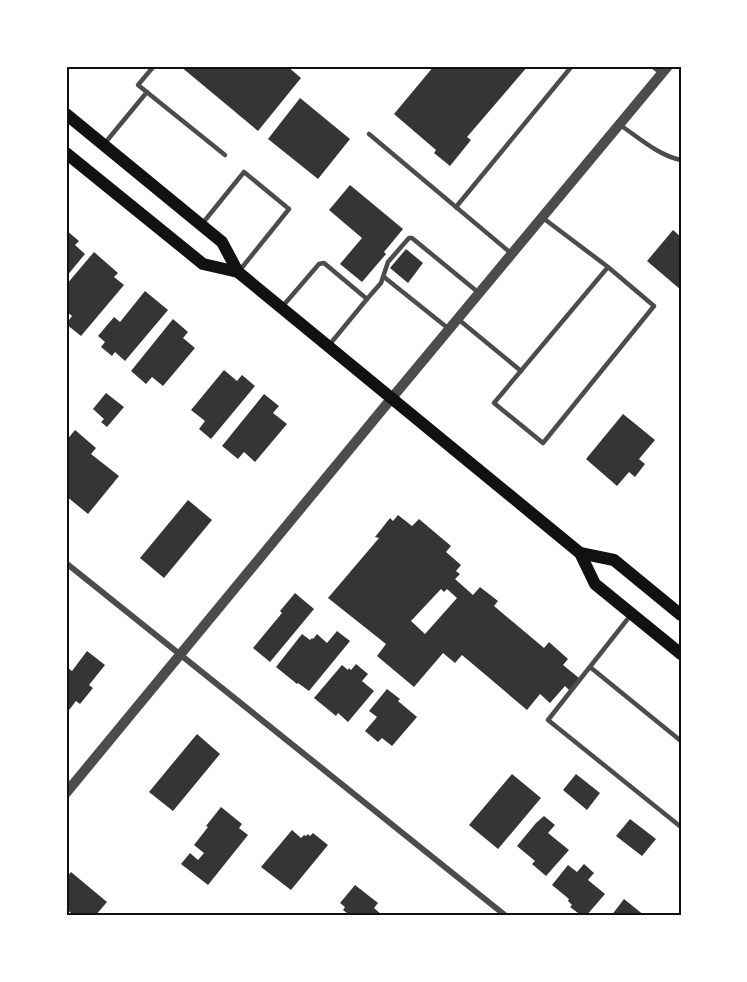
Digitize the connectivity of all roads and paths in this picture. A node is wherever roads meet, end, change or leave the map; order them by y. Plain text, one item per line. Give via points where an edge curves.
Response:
1 (154, 66) edge
2 (572, 66) edge
3 (652, 66) edge
4 (665, 70) edge
5 (147, 92) junction
6 (66, 114) edge
7 (620, 125) junction
8 (369, 134) dead end
9 (103, 145) junction
10 (66, 153) edge
11 (225, 155) dead end
12 (681, 159) edge
13 (456, 207) junction
14 (543, 217) junction
15 (201, 225) junction
16 (512, 254) junction
17 (608, 267) junction
18 (238, 272) junction
19 (384, 277) junction
20 (479, 293) junction
21 (367, 299) junction
22 (281, 308) junction
23 (458, 319) junction
24 (449, 329) junction
25 (328, 346) junction
26 (521, 371) junction
27 (391, 399) junction
28 (580, 553) junction
29 (66, 563) edge
30 (632, 614) junction
31 (681, 615) edge
32 (681, 654) edge
33 (179, 655) junction
34 (590, 667) junction
35 (681, 741) edge
36 (66, 793) edge
37 (681, 827) edge
38 (506, 916) edge

1 - 5 lane via 138,85
2 - 13 lane
3 - 4 lane
4 - 7 street
5 - 9 lane
5 - 11 lane
6 - 9 main road
7 - 12 lane via 658,150
7 - 14 street
8 - 13 lane
9 - 15 main road
10 - 18 main road via 203,264
13 - 16 lane
14 - 16 street
14 - 17 lane
15 - 18 main road via 222,242
15 - 18 lane via 244,172 289,209
16 - 20 street
17 - 26 lane
17 - 26 lane via 654,306 543,442 495,403
18 - 22 main road
19 - 20 lane via 388,262 412,238
19 - 21 lane
19 - 24 lane
20 - 23 street
21 - 22 lane via 324,262
21 - 25 lane
22 - 25 main road
23 - 24 street
23 - 26 lane
24 - 27 street
25 - 27 main road
27 - 28 main road
27 - 33 street
28 - 30 main road via 595,584
28 - 31 main road via 614,560
29 - 33 street
30 - 32 main road
30 - 34 lane
33 - 36 street
33 - 38 street
34 - 35 lane
34 - 37 lane via 548,720

